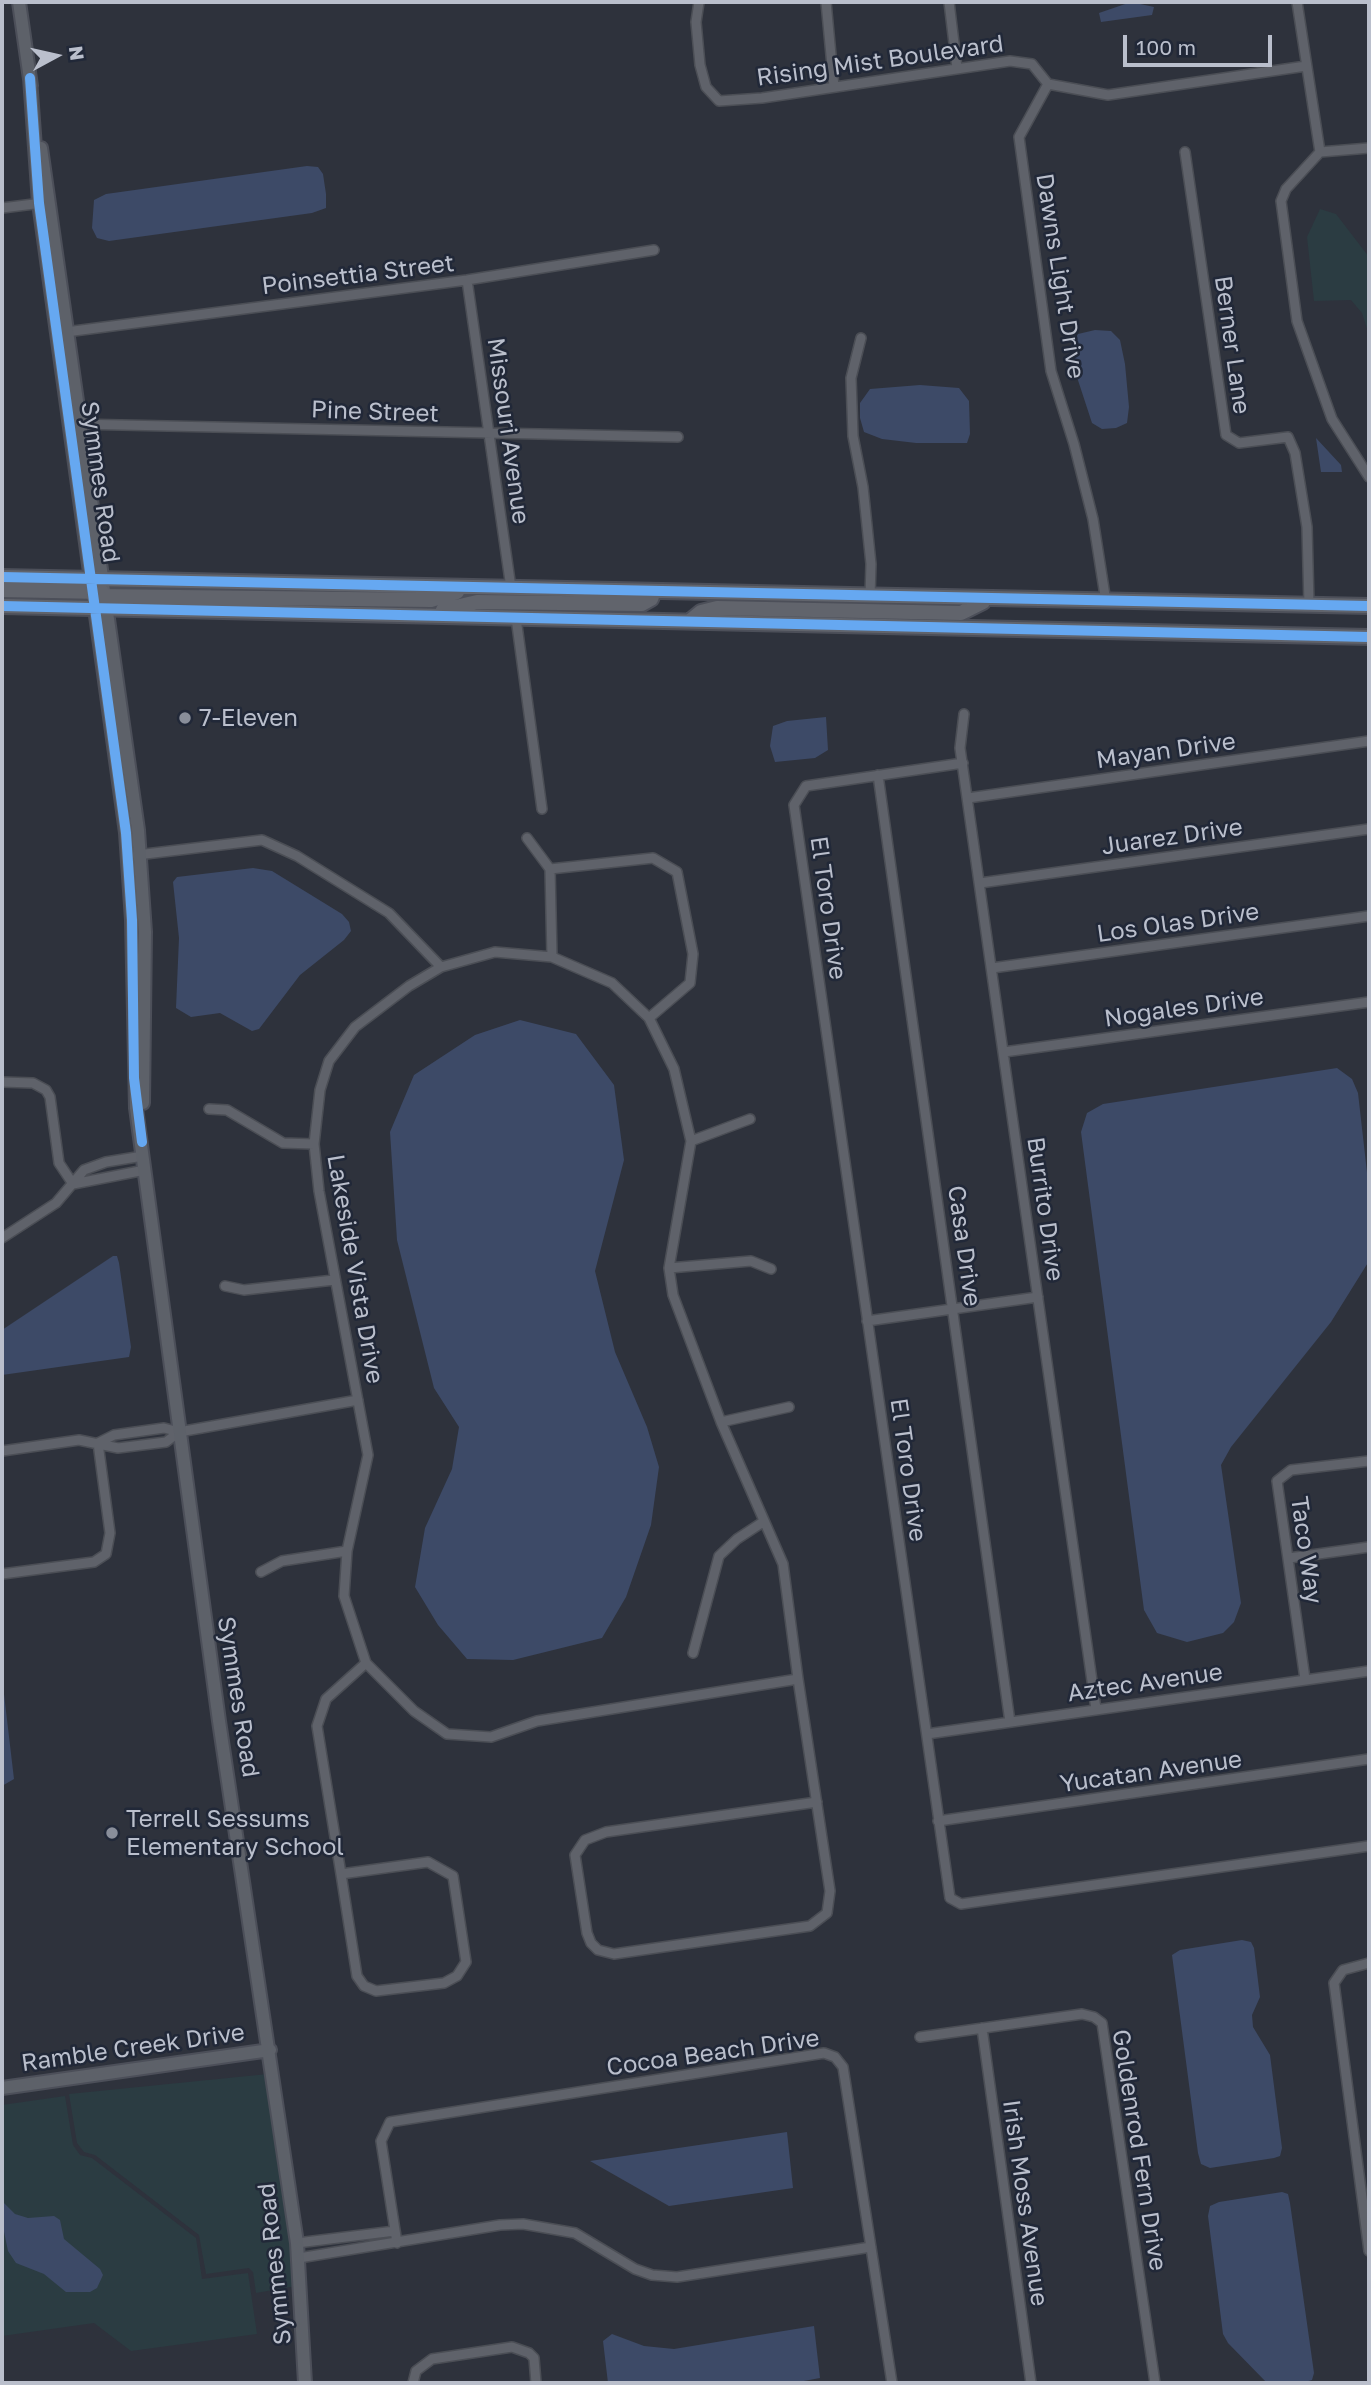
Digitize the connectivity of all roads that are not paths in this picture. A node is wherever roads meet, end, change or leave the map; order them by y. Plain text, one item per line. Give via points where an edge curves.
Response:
1 (19, 2) edge
2 (699, 2) edge
3 (826, 2) edge
4 (949, 2) edge
5 (1297, 2) edge
6 (1306, 66) junction
7 (957, 68) junction
8 (1048, 84) junction
9 (834, 87) junction
10 (1369, 148) edge
11 (1185, 152) dead end
12 (1320, 152) junction
13 (44, 203) junction
14 (2, 208) edge
15 (654, 250) dead end
16 (467, 280) junction
17 (66, 332) junction
18 (860, 338) dead end
19 (76, 424) junction
20 (488, 434) junction
21 (678, 437) dead end
22 (1369, 477) edge
23 (2, 577) edge
24 (510, 588) junction
25 (2, 590) edge
26 (654, 591) junction
27 (99, 594) junction
28 (870, 596) junction
29 (988, 600) junction
30 (1106, 602) junction
31 (2, 606) edge
32 (1309, 606) junction
33 (1369, 606) edge
34 (424, 615) junction
35 (516, 618) junction
36 (690, 621) junction
37 (1369, 637) edge
38 (964, 714) dead end
39 (1369, 741) edge
40 (962, 763) junction
41 (878, 775) junction
42 (968, 798) junction
43 (542, 809) dead end
44 (1369, 829) edge
45 (527, 838) dead end
46 (134, 856) junction
47 (550, 869) junction
48 (980, 883) junction
49 (1369, 916) edge
50 (552, 957) junction
51 (441, 967) junction
52 (992, 968) junction
53 (1369, 1002) edge
54 (649, 1018) junction
55 (1004, 1052) junction
56 (2, 1082) edge
57 (209, 1109) dead end
58 (750, 1119) dead end
59 (691, 1141) junction
60 (314, 1144) junction
61 (143, 1156) junction
62 (145, 1170) junction
63 (73, 1184) junction
64 (2, 1238) edge
65 (669, 1268) junction
66 (771, 1269) dead end
67 (334, 1280) junction
68 (225, 1286) dead end
69 (1038, 1297) junction
70 (953, 1309) junction
71 (867, 1321) junction
72 (358, 1400) junction
73 (789, 1407) dead end
74 (721, 1422) junction
75 (180, 1432) junction
76 (98, 1443) junction
77 (2, 1451) edge
78 (1369, 1461) edge
79 (764, 1522) junction
80 (1369, 1547) edge
81 (347, 1551) junction
82 (1289, 1558) junction
83 (261, 1572) dead end
84 (2, 1574) edge
85 (693, 1653) dead end
86 (366, 1663) junction
87 (1369, 1671) edge
88 (798, 1679) junction
89 (1305, 1679) junction
90 (1096, 1709) junction
91 (1010, 1722) junction
92 (927, 1734) junction
93 (1369, 1759) edge
94 (817, 1802) junction
95 (938, 1821) junction
96 (1369, 1846) edge
97 (341, 1874) junction
98 (1369, 1963) edge
99 (982, 2028) junction
100 (920, 2037) dead end
101 (270, 2050) junction
102 (2, 2088) edge
103 (395, 2231) junction
104 (358, 2234) junction
105 (297, 2243) junction
106 (397, 2243) junction
107 (871, 2247) junction
108 (360, 2248) junction
109 (1369, 2251) edge
110 (299, 2258) junction
111 (305, 2383) edge
112 (413, 2383) edge
113 (536, 2383) edge
114 (892, 2383) edge
115 (1031, 2383) edge
116 (1155, 2383) edge

1 - 13 street, Symmes Road
2 - 9 street, Rising Mist Boulevard via 700,65 706,87 719,101
3 - 9 street
4 - 7 street
5 - 6 street
6 - 8 street, Rising Mist Boulevard via 1108,95
6 - 12 street
7 - 8 street, Rising Mist Boulevard via 1010,61 1031,64
7 - 9 street, Rising Mist Boulevard
8 - 30 street, Dawns Light Drive via 1019,137 1051,371 1093,519
10 - 12 street
11 - 32 street, Berner Lane via 1226,435 1239,443 1287,437 1296,453 1307,527
12 - 22 street via 1286,189 1281,201 1297,321 1332,419
13 - 14 street
13 - 17 street, Symmes Road
13 - 19 street, Symmes Road
15 - 16 street, Poinsettia Street
16 - 17 street, Poinsettia Street
16 - 20 street, Missouri Avenue
17 - 19 street, Symmes Road
18 - 28 street via 851,378 853,436 863,487
19 - 20 street, Pine Street
19 - 27 street, Symmes Road
20 - 21 street, Pine Street
20 - 24 street, Missouri Avenue
23 - 27 main road
24 - 26 main road
24 - 27 main road
25 - 27 main road
26 - 28 main road
26 - 34 main road via 642,604 477,602
27 - 31 main road
27 - 34 main road
27 - 46 street, Symmes Road
28 - 29 main road
29 - 30 main road
29 - 36 main road via 961,613 718,608 701,612
30 - 32 main road
32 - 33 main road
34 - 35 main road
35 - 36 main road
35 - 43 street
36 - 37 main road
38 - 40 street, Burrito Drive
39 - 42 street, Mayan Drive
40 - 41 street, El Toro Drive
40 - 42 street, Burrito Drive
41 - 70 street, Casa Drive
41 - 71 street, El Toro Drive via 806,786 794,805
42 - 48 street, Burrito Drive
44 - 48 street, Juarez Drive
45 - 47 street
46 - 51 street via 262,840 297,856 389,913
46 - 61 street, Symmes Road via 145,957
47 - 50 street
47 - 54 street via 653,858 677,872 693,954 690,983
48 - 52 street, Burrito Drive
49 - 52 street, Los Olas Drive
50 - 51 street, Lakeside Vista Drive via 495,952
50 - 54 street, Lakeside Vista Drive via 612,983
51 - 60 street, Lakeside Vista Drive via 355,1027 329,1061 320,1090
52 - 55 street, Burrito Drive
53 - 55 street, Nogales Drive
54 - 59 street, Lakeside Vista Drive via 674,1069
55 - 69 street, Burrito Drive
56 - 63 street via 33,1083 46,1090 60,1163
57 - 60 street via 227,1110 283,1143
58 - 59 street
59 - 65 street, Lakeside Vista Drive
60 - 67 street, Lakeside Vista Drive
61 - 62 street, Symmes Road
61 - 63 street via 84,1170
62 - 63 street
62 - 75 street, Symmes Road
63 - 64 street via 56,1203
65 - 66 street via 751,1261
65 - 74 street, Lakeside Vista Drive via 673,1295
67 - 68 street via 244,1290
67 - 72 street, Lakeside Vista Drive
69 - 70 street
69 - 90 street, Burrito Drive
70 - 71 street
70 - 91 street, Casa Drive
71 - 92 street, El Toro Drive
72 - 75 street
72 - 81 street, Lakeside Vista Drive via 368,1455
73 - 74 street
74 - 79 street, Lakeside Vista Drive
75 - 76 street via 166,1442 118,1448
75 - 101 street, Symmes Road
76 - 77 street via 79,1440
76 - 84 street via 110,1533 106,1554 94,1562
78 - 82 street, Taco Way via 1291,1470 1277,1481
79 - 85 street via 719,1556
79 - 88 street, Lakeside Vista Drive via 783,1564
80 - 82 street
81 - 83 street via 282,1561
81 - 86 street, Lakeside Vista Drive via 345,1596
82 - 89 street, Taco Way
86 - 88 street, Lakeside Vista Drive via 414,1711 447,1734 491,1737 537,1721
86 - 97 street via 326,1699 317,1726
87 - 89 street, Aztec Avenue
88 - 94 street, Lakeside Vista Drive
89 - 90 street, Aztec Avenue
90 - 91 street, Aztec Avenue
91 - 92 street, Aztec Avenue
92 - 95 street, El Toro Drive
93 - 95 street, Yucatan Avenue
94 - 94 street, Lakeside Vista Drive via 607,1832 585,1840 575,1855 591,1942 598,1950 614,1954 810,1926 821,1920 827,1913 830,1891
95 - 96 street, El Toro Drive via 950,1898 961,1905
97 - 97 street via 357,1976 364,1986 376,1991 444,1983 457,1976 466,1962 453,1876 428,1862
98 - 109 street via 1343,1970 1334,1983
99 - 100 street, Goldenrod Fern Drive
99 - 115 street, Irish Moss Avenue
99 - 116 street, Goldenrod Fern Drive via 1082,2014 1102,2024
101 - 102 street, Ramble Creek Drive
101 - 105 street, Symmes Road
103 - 104 street
103 - 106 street, Cocoa Beach Drive
103 - 107 street, Cocoa Beach Drive via 381,2141 390,2122 824,2053 843,2067
104 - 105 street
104 - 108 street
105 - 110 street, Symmes Road
106 - 107 street via 500,2225 548,2227 590,2240 635,2269 677,2277
106 - 108 street
107 - 114 street, Cocoa Beach Drive
108 - 110 street
110 - 111 street, Symmes Road
112 - 113 street via 416,2371 432,2359 512,2347 534,2358

